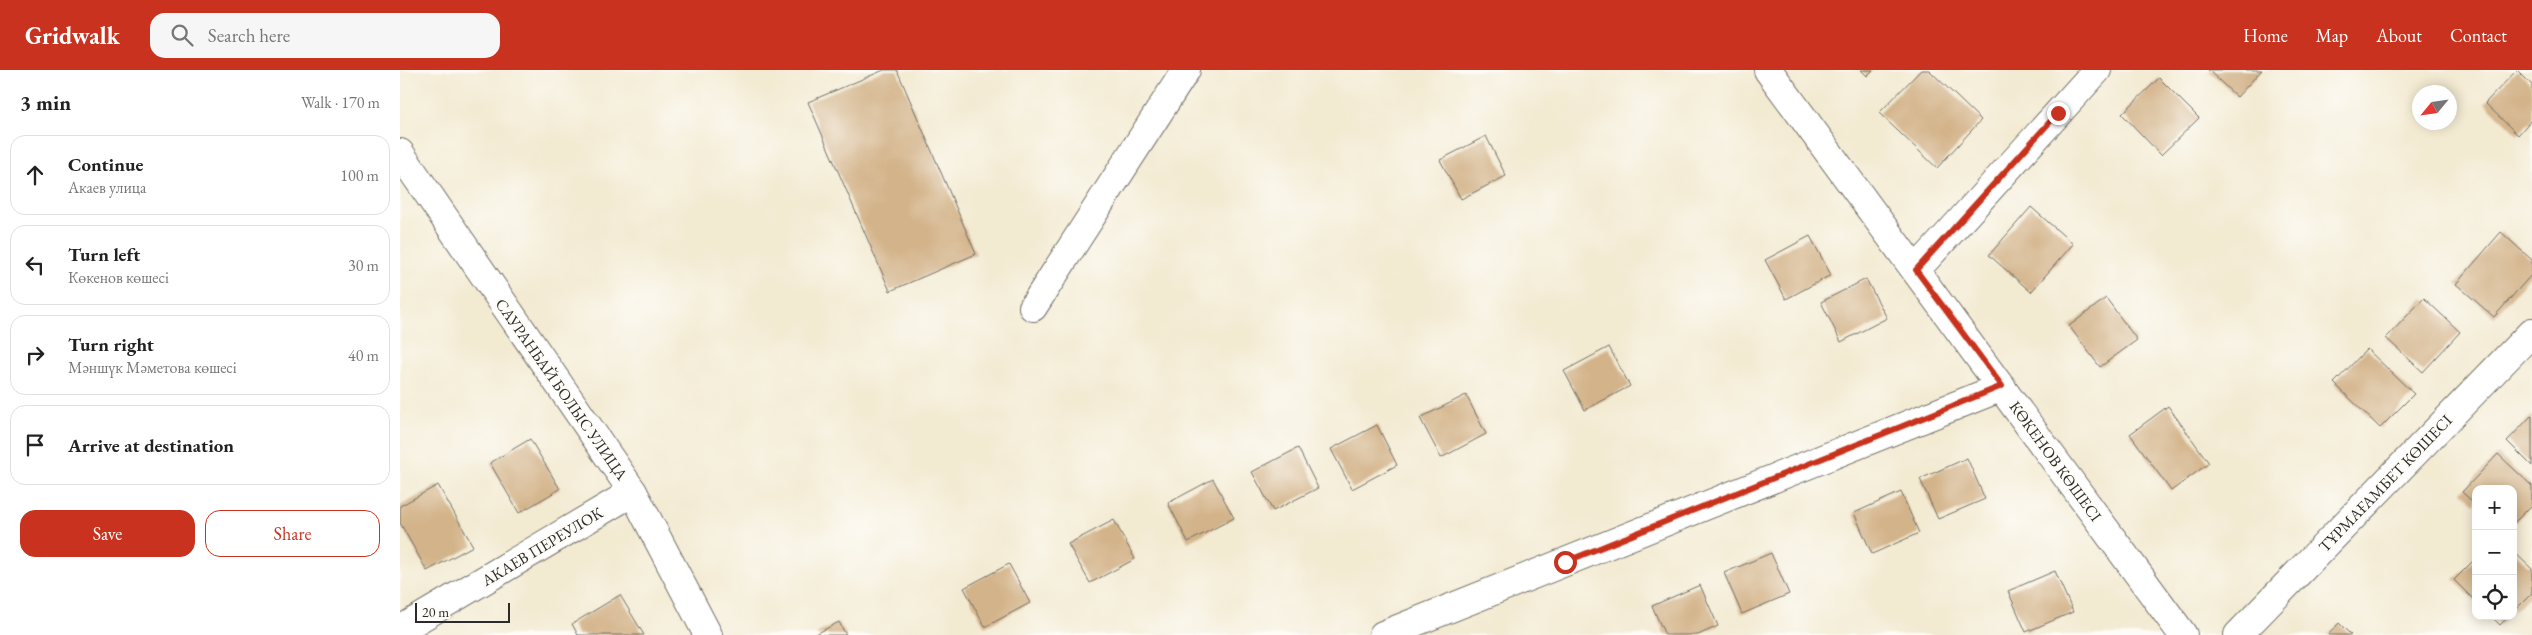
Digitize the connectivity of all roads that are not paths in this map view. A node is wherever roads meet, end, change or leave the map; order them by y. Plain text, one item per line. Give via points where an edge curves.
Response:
1 (1186, 70) edge
2 (1768, 70) edge
3 (2097, 70) edge
4 (400, 153) edge
5 (1916, 270) junction
6 (1033, 307) dead end
7 (2532, 332) edge
8 (2002, 386) junction
9 (633, 492) junction
10 (400, 630) edge
11 (708, 635) edge
12 (1383, 635) edge
13 (2183, 635) edge
14 (2238, 635) edge

1 - 6 street
2 - 5 street, КӨКЕНОВ КӨШЕСІ
3 - 5 street
4 - 9 street, САУРАНБАЙ БОЛЫС УЛИЦА
5 - 8 street, КӨКЕНОВ КӨШЕСІ
7 - 14 street, ТҰРМАҒАМБЕТ КӨШЕСІ
8 - 12 street
8 - 13 street, КӨКЕНОВ КӨШЕСІ
9 - 10 street, АКАЕВ ПЕРЕУЛОК
9 - 11 street, САУРАНБАЙ БОЛЫС УЛИЦА

